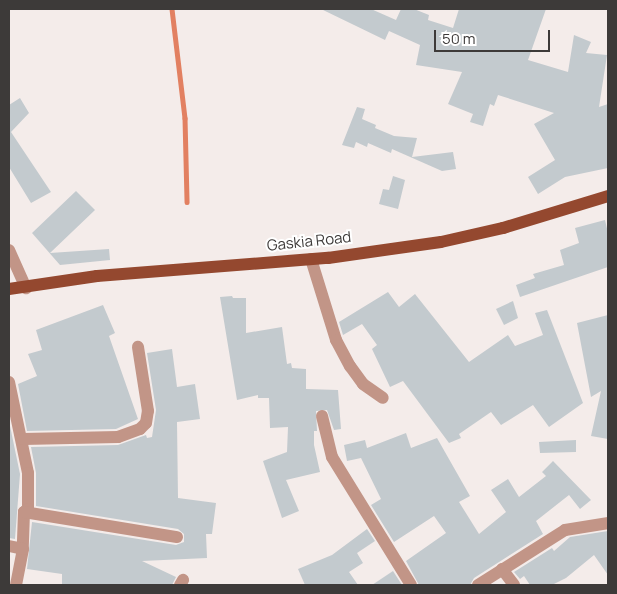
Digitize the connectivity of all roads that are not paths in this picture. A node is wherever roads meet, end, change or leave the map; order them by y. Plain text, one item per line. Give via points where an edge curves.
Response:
1 (608, 196) edge
2 (9, 250) edge
3 (311, 259) junction
4 (26, 288) junction
5 (9, 289) edge
6 (138, 347) dead end
7 (9, 382) edge
8 (383, 398) dead end
9 (322, 416) dead end
10 (23, 438) junction
11 (24, 512) junction
12 (608, 523) edge
13 (178, 537) dead end
14 (9, 546) edge
15 (23, 549) junction
16 (502, 569) junction
17 (16, 585) edge
18 (411, 585) edge
19 (478, 585) edge
20 (514, 585) edge

1 - 3 main road, Gaskia Road via 503,228 441,242
2 - 4 street
3 - 4 main road, Gaskia Road via 97,276
3 - 8 street via 336,340 363,384
4 - 5 main road, Gaskia Road
6 - 10 street via 148,411 146,424 140,430 118,437
7 - 10 street
9 - 18 street via 332,457
10 - 11 street via 28,472 28,509
11 - 13 street
11 - 15 street
12 - 16 street via 564,530
14 - 15 street
15 - 17 street
16 - 19 street
16 - 20 street

